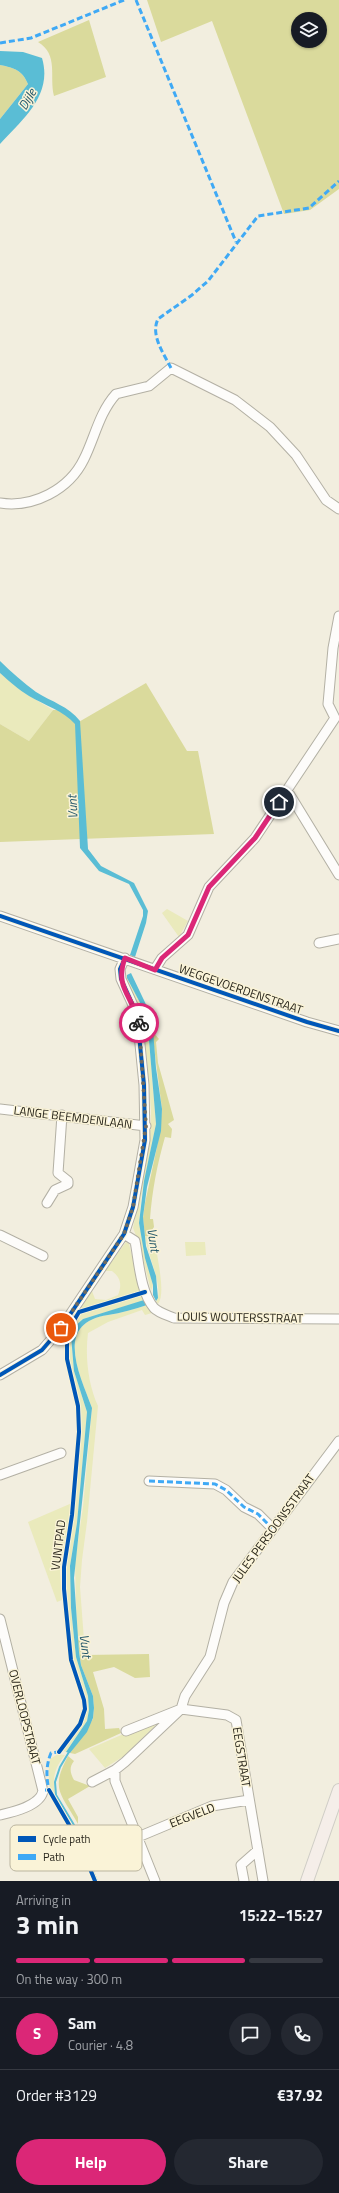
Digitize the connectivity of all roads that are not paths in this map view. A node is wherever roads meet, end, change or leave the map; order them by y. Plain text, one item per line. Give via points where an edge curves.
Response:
1 (0, 503) edge
2 (339, 509) edge
3 (339, 616) edge
4 (337, 716) edge
5 (287, 790) junction
6 (339, 875) edge
7 (0, 916) edge
8 (339, 939) edge
9 (319, 943) dead end
10 (129, 960) junction
11 (155, 970) junction
12 (339, 1031) edge
13 (0, 1109) edge
14 (62, 1115) junction
15 (146, 1126) junction
16 (47, 1203) dead end
17 (124, 1234) junction
18 (0, 1235) edge
19 (43, 1256) dead end
20 (339, 1319) edge
21 (0, 1374) edge
22 (339, 1442) edge
23 (61, 1453) dead end
24 (0, 1475) edge
25 (149, 1481) dead end
26 (272, 1528) junction
27 (0, 1619) edge
28 (181, 1709) junction
29 (126, 1731) dead end
30 (115, 1770) junction
31 (92, 1782) dead end
32 (339, 1790) edge
33 (249, 1800) junction
34 (0, 1815) edge
35 (133, 1825) edge
36 (142, 1835) edge
37 (142, 1847) edge
38 (258, 1850) junction
39 (155, 1881) edge
40 (244, 1881) edge
41 (263, 1881) edge
42 (307, 1881) edge

1 - 2 street via 32,502 64,484 84,460 102,413 116,394 149,386 171,368 235,400 270,427 296,455 326,500
3 - 4 street via 328,704
4 - 5 street
5 - 6 street
5 - 11 street via 255,838 209,887 188,935 162,958
7 - 10 street, WEGGEVOERDENSTRAAT
8 - 9 street
10 - 11 street, WEGGEVOERDENSTRAAT
10 - 15 street via 120,974 139,1024
11 - 12 street, WEGGEVOERDENSTRAAT
13 - 14 street, LANGE BEEMDENLAAN
14 - 15 street, LANGE BEEMDENLAAN
14 - 16 street via 58,1173 68,1181 68,1184 55,1190
15 - 17 street via 133,1207
17 - 20 street, LOUIS WOUTERSSTRAAT via 135,1241 146,1294 161,1313 174,1318
17 - 21 street via 75,1308 42,1350
18 - 19 street
22 - 26 street, JULES PERSOONSSTRAAT
23 - 24 street
25 - 26 street via 215,1484 226,1490 244,1507 258,1514
26 - 28 street, JULES PERSOONSSTRAAT via 227,1593 210,1657
27 - 34 street, OVERLOOPSTRAAT via 43,1791 38,1799 25,1807
28 - 29 street
28 - 30 street, JULES PERSOONSSTRAAT
28 - 33 street, EEGSTRAAT via 227,1715 236,1720
30 - 31 street, JULES PERSOONSSTRAAT
30 - 35 street via 115,1781
32 - 42 main road
33 - 36 street, EEGVELD via 212,1806
33 - 38 street, EEGSTRAAT
37 - 39 street
38 - 40 street via 241,1865
38 - 41 street, EEGSTRAAT

